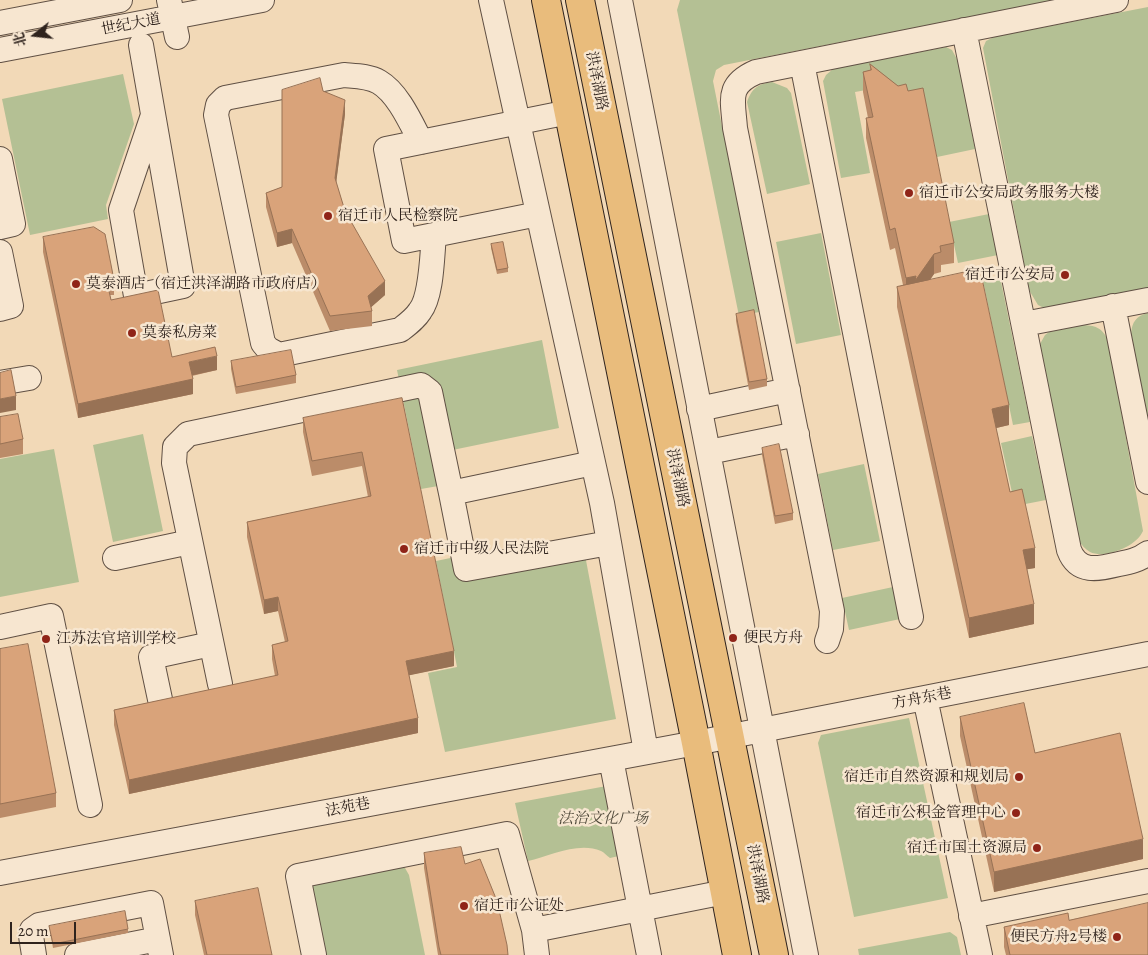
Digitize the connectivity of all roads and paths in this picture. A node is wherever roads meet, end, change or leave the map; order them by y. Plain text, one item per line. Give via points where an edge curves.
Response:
1 (120, 0) edge
2 (262, 0) edge
3 (491, 0) edge
4 (546, 0) edge
5 (580, 0) edge
6 (598, 0) edge
7 (620, 0) edge
8 (1116, 0) edge
9 (173, 18) edge
10 (0, 23) edge
11 (964, 30) junction
12 (141, 45) dead end
13 (0, 50) edge
14 (802, 63) junction
15 (569, 112) junction
16 (153, 115) junction
17 (518, 123) junction
18 (421, 142) junction
19 (0, 160) edge
20 (538, 214) junction
21 (0, 227) edge
22 (434, 234) junction
23 (0, 252) edge
24 (1148, 300) edge
25 (1114, 306) junction
26 (0, 308) edge
27 (1024, 324) junction
28 (647, 332) junction
29 (29, 378) dead end
30 (0, 383) edge
31 (788, 390) junction
32 (700, 409) junction
33 (797, 434) junction
34 (709, 452) junction
35 (593, 463) junction
36 (1148, 482) edge
37 (451, 493) junction
38 (190, 542) junction
39 (610, 543) junction
40 (1148, 554) edge
41 (115, 558) dead end
42 (912, 617) dead end
43 (0, 627) edge
44 (827, 641) dead end
45 (211, 644) junction
46 (1148, 654) edge
47 (220, 684) dead end
48 (926, 698) junction
49 (161, 704) edge
50 (762, 730) junction
51 (730, 736) junction
52 (696, 743) junction
53 (646, 752) junction
54 (611, 759) junction
55 (90, 805) dead end
56 (0, 873) edge
57 (1148, 881) edge
58 (725, 892) junction
59 (640, 909) junction
60 (972, 916) junction
61 (534, 930) junction
62 (159, 947) edge
63 (34, 955) edge
64 (77, 955) edge
65 (314, 955) edge
66 (537, 955) edge
67 (648, 955) edge
68 (737, 955) edge
69 (774, 955) edge
70 (806, 955) edge
71 (980, 955) edge

1 - 10 street, 世纪大道
2 - 9 street, 世纪大道
3 - 17 street
4 - 15 main road
5 - 28 main road, 洪泽湖路
6 - 28 main road via 657,304
7 - 32 street
8 - 11 street
9 - 13 street, 世纪大道
11 - 14 street
11 - 27 street
12 - 16 street
14 - 31 street via 745,77 738,82 733,95 735,128
14 - 42 street
15 - 17 street
15 - 52 main road
16 - 16 street via 183,286 136,296 121,210
17 - 18 street
17 - 20 street
18 - 22 street via 386,149 404,241
18 - 22 street via 402,105 379,82 363,77 344,75 225,98 218,105 216,115 263,343 268,349 278,354 400,330 412,322 422,310 429,286
19 - 21 street via 14,224
20 - 22 street
20 - 35 street
23 - 26 street via 11,306
24 - 25 street
25 - 27 street
25 - 36 street
27 - 40 street via 1071,557 1081,565 1094,568 1133,561
28 - 51 main road, 洪泽湖路
29 - 30 street
31 - 32 street
31 - 33 street
32 - 34 street
33 - 34 street
33 - 44 street via 832,611
34 - 50 street
35 - 37 street
35 - 39 street
37 - 38 street via 430,392 421,386 188,434 175,447 174,463
37 - 39 street via 466,569
38 - 41 street
38 - 45 street
39 - 53 street
43 - 55 street via 51,616
45 - 47 street
45 - 49 street via 151,657
46 - 48 street, 方舟东巷
48 - 50 street, 方舟东巷
48 - 60 street
50 - 51 street, 方舟东巷
50 - 70 street
51 - 52 street, 方舟东巷
51 - 69 main road, 洪泽湖路
52 - 53 street, 法苑巷
52 - 58 main road
53 - 54 street, 法苑巷
54 - 56 street, 法苑巷
54 - 59 street
57 - 60 street
58 - 59 street
58 - 68 main road
59 - 61 street
59 - 67 street
60 - 71 street
61 - 65 street via 507,834 298,876
61 - 66 street
62 - 63 street via 151,903 39,925 32,930
62 - 64 street

